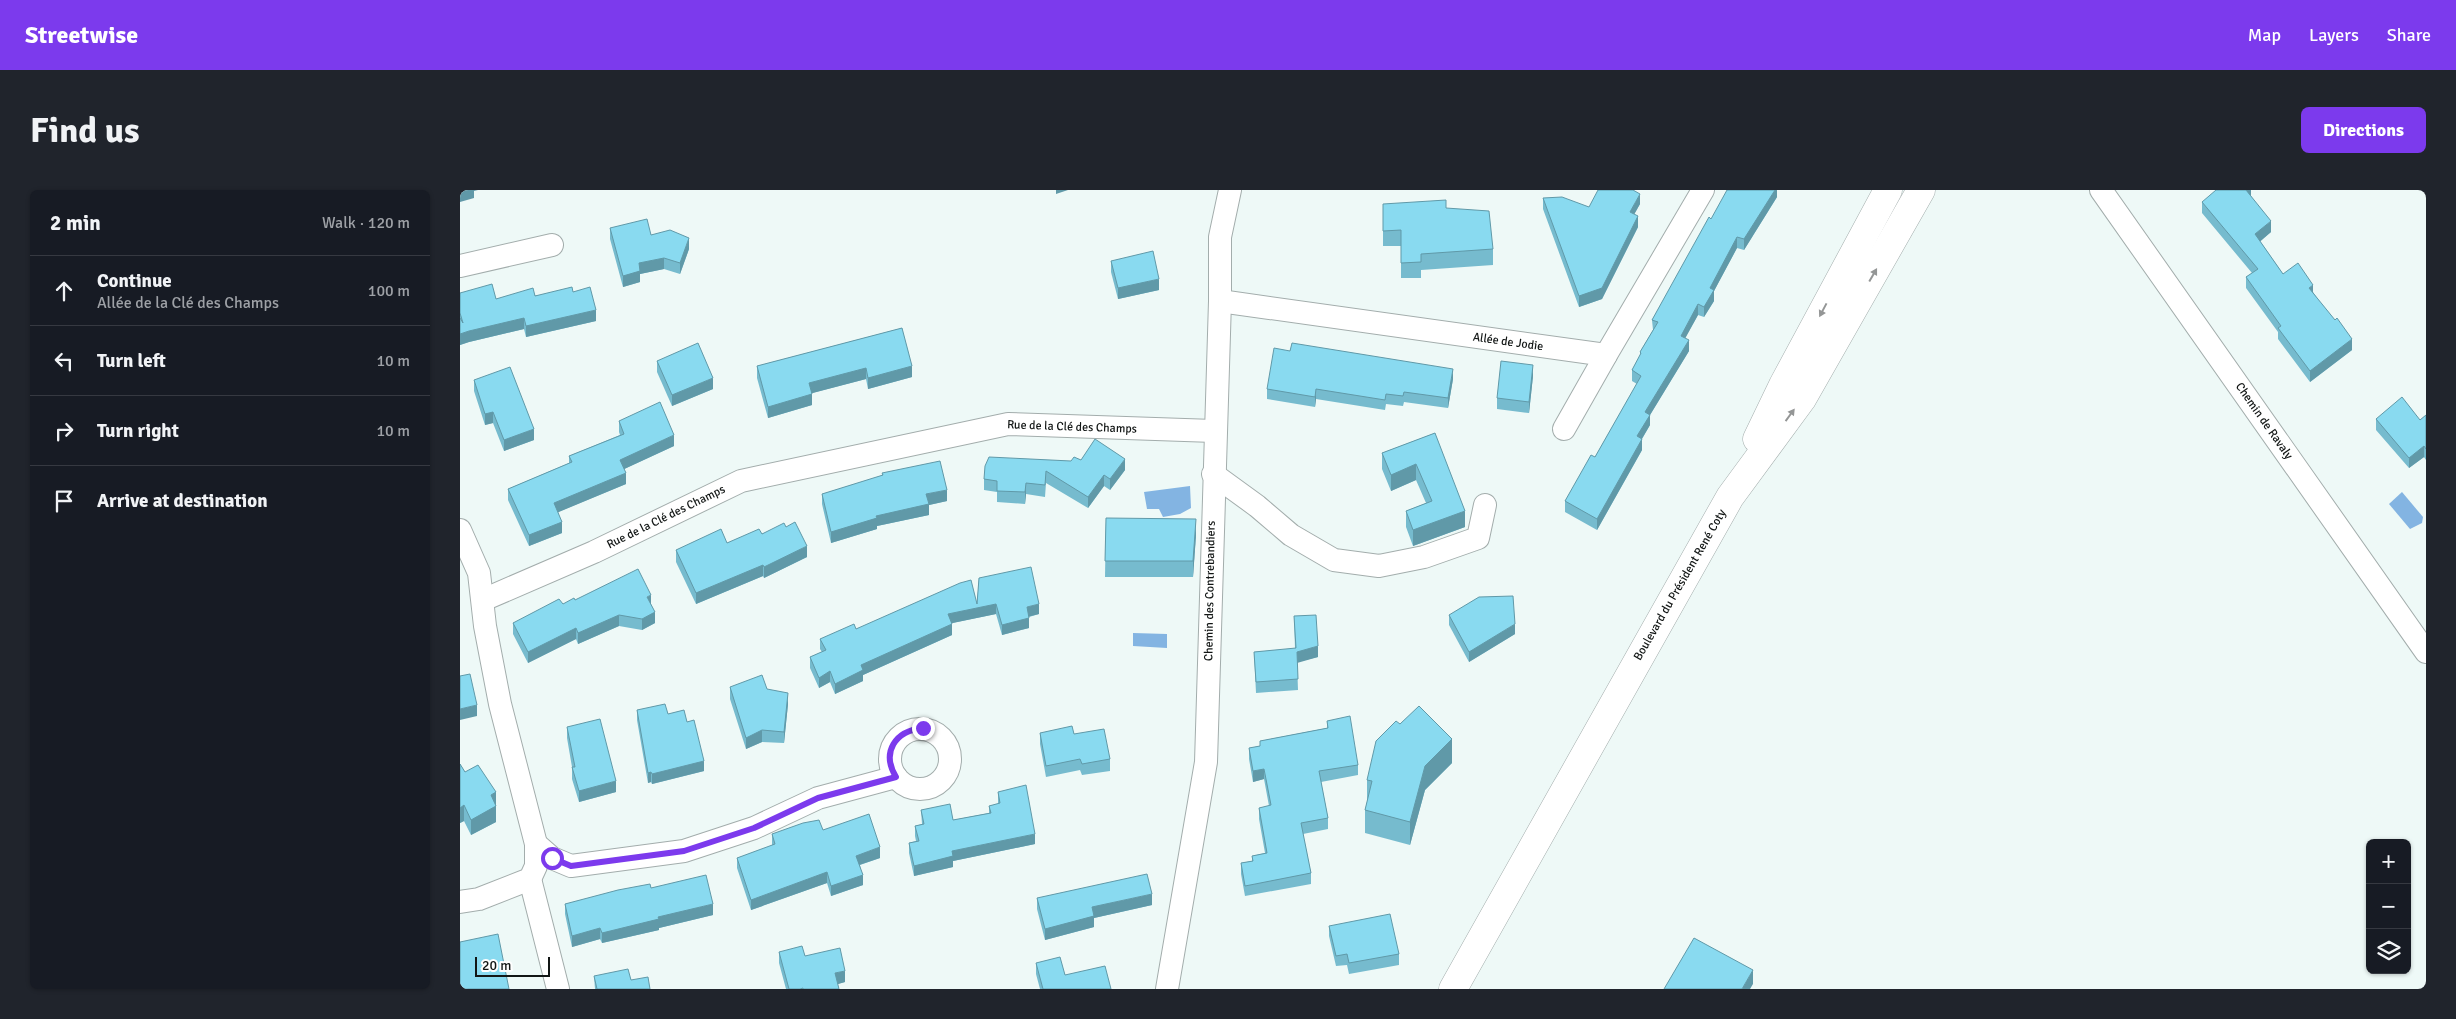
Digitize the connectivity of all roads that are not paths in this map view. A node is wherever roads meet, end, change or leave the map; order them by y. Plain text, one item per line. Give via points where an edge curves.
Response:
1 (1230, 190) edge
2 (1702, 190) edge
3 (1888, 190) edge
4 (1921, 190) edge
5 (2101, 190) edge
6 (552, 245) dead end
7 (460, 266) edge
8 (1220, 301) junction
9 (1606, 355) junction
10 (1564, 429) dead end
11 (1214, 431) junction
12 (1213, 474) junction
13 (1730, 497) junction
14 (1484, 505) dead end
15 (460, 530) edge
16 (483, 600) junction
17 (2426, 652) edge
18 (896, 777) dead end
19 (536, 844) junction
20 (530, 879) junction
21 (460, 902) edge
22 (558, 989) edge
23 (1167, 989) edge
24 (1453, 989) edge

1 - 8 street, Chemin des Contrebandiers via 1220,237
2 - 9 street
3 -> 13 main road via 1782,385
13 -> 4 main road, Boulevard du Président René Coty via 1802,399
5 - 17 street, Chemin de Ravaly
6 - 7 street
8 - 9 street, Allée de Jodie
8 - 11 street, Chemin des Contrebandiers
9 - 10 street
11 - 12 street, Chemin des Contrebandiers
11 - 16 street, Rue de la Clé des Champs via 1008,424 741,481 594,552
12 - 14 street via 1292,536 1334,560 1379,566 1424,557 1478,538
12 - 23 street, Chemin des Contrebandiers via 1206,762
13 - 24 main road, Boulevard du Président René Coty
15 - 16 street via 479,573
16 - 19 street via 484,626 500,704
18 - 19 street via 818,798 754,828 684,851 571,866 552,858
19 - 20 street via 536,866
20 - 21 street via 478,899
20 - 22 street

